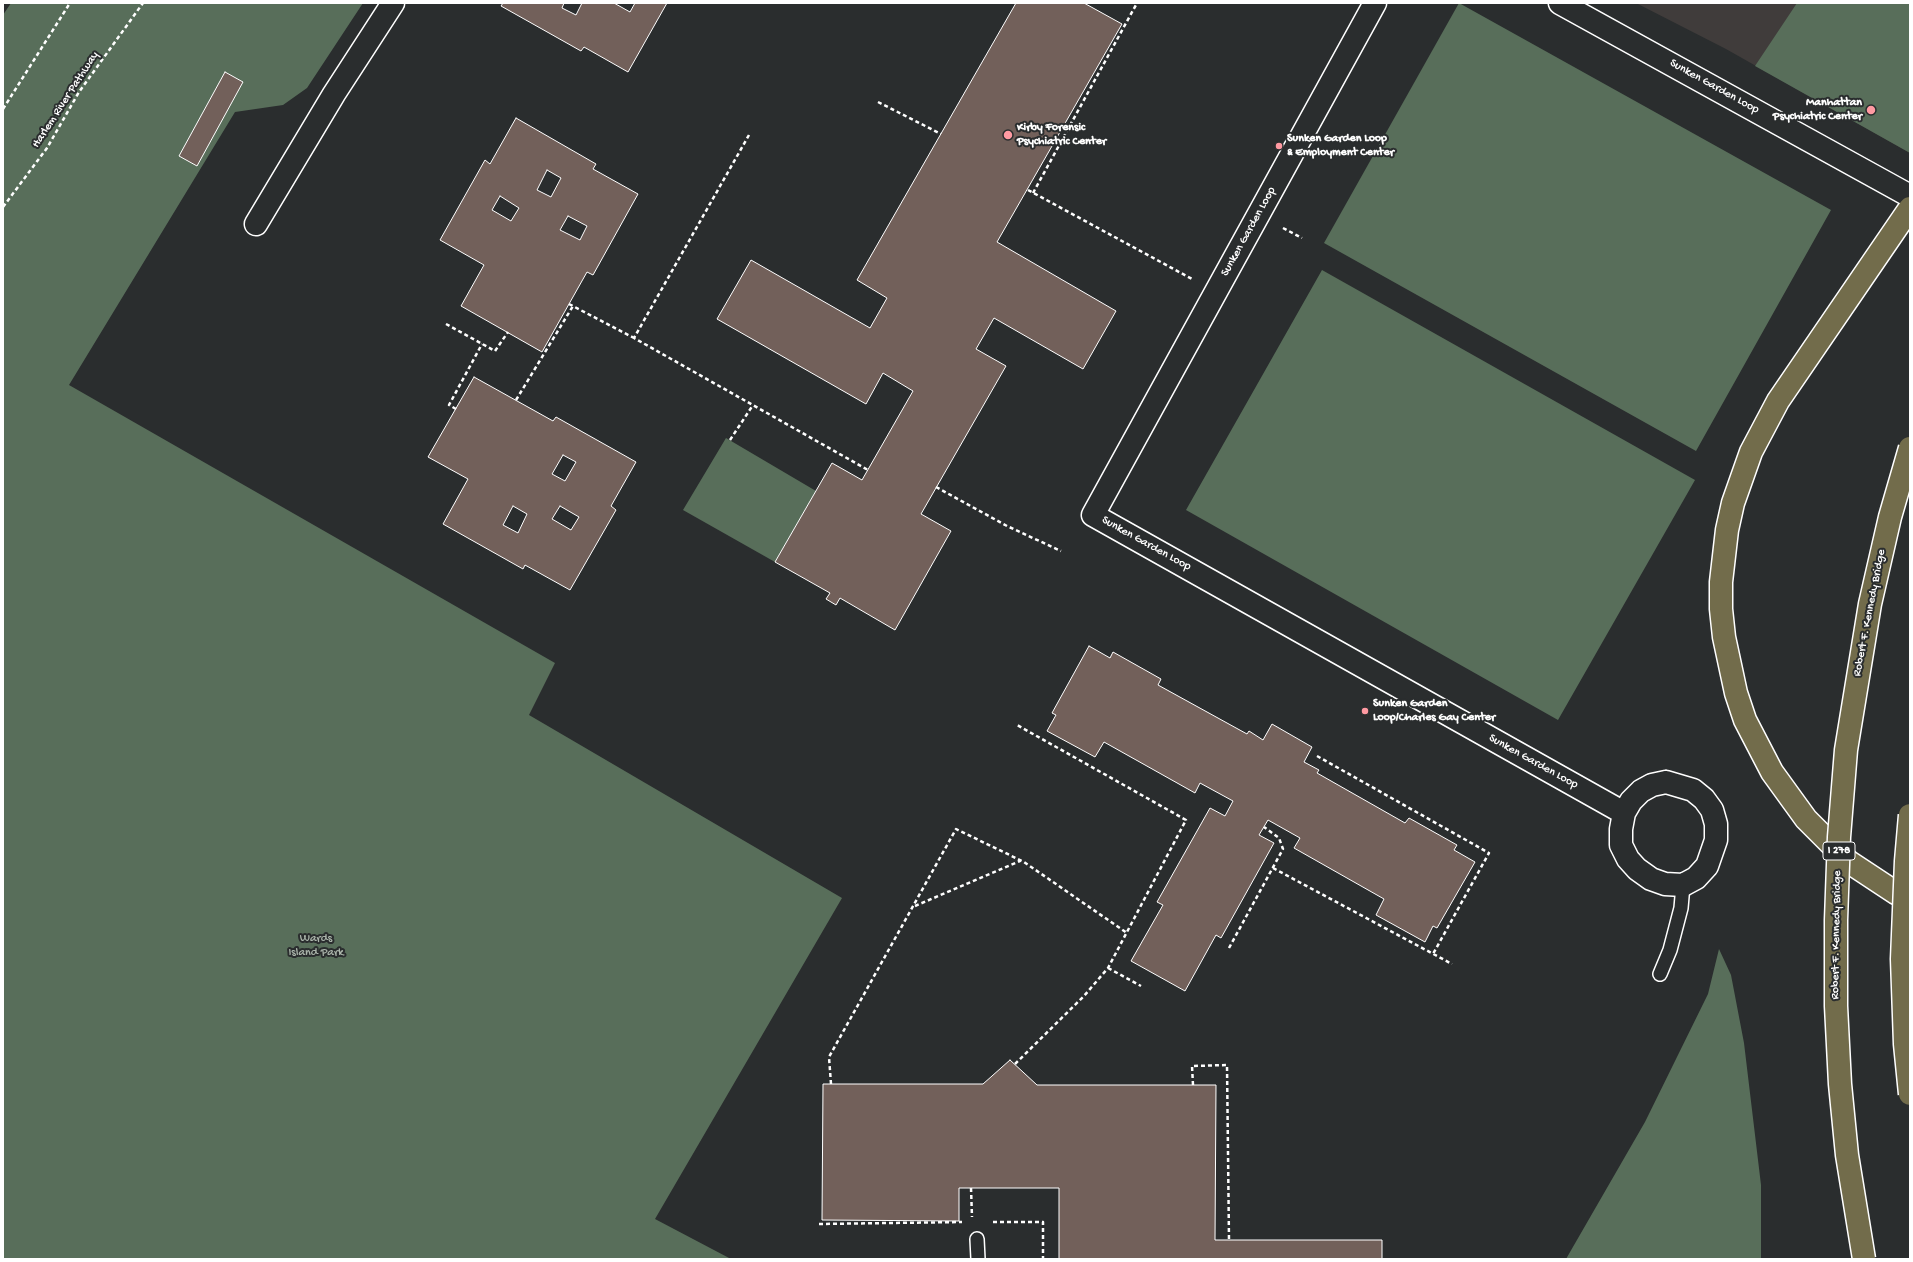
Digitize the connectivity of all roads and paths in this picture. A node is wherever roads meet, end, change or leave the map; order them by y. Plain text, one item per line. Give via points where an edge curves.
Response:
1 (70, 3) edge
2 (143, 3) edge
3 (393, 3) edge
4 (1137, 3) edge
5 (1375, 3) edge
6 (1560, 3) edge
7 (878, 102) dead end
8 (3, 109) edge
9 (749, 134) dead end
10 (941, 134) dead end
11 (1028, 190) dead end
12 (1033, 193) junction
13 (1910, 196) edge
14 (3, 207) edge
15 (1910, 208) edge
16 (256, 224) dead end
17 (1216, 292) junction
18 (569, 304) dead end
19 (573, 306) junction
20 (446, 324) dead end
21 (508, 332) dead end
22 (634, 338) junction
23 (482, 344) junction
24 (516, 400) dead end
25 (753, 405) junction
26 (456, 409) dead end
27 (730, 440) dead end
28 (1910, 448) edge
29 (868, 470) dead end
30 (936, 487) dead end
31 (1061, 551) dead end
32 (1016, 725) dead end
33 (1317, 756) dead end
34 (1624, 813) junction
35 (1910, 815) edge
36 (1264, 827) dead end
37 (1020, 861) junction
38 (1273, 868) junction
39 (1683, 884) junction
40 (1910, 900) edge
41 (914, 906) junction
42 (1127, 933) junction
43 (1228, 948) dead end
44 (1433, 954) junction
45 (1452, 964) dead end
46 (1108, 968) junction
47 (1660, 974) dead end
48 (1141, 986) dead end
49 (1015, 1064) dead end
50 (831, 1084) dead end
51 (1193, 1085) dead end
52 (1910, 1094) edge
53 (971, 1188) dead end
54 (965, 1222) dead end
55 (973, 1222) dead end
56 (988, 1222) dead end
57 (819, 1224) dead end
58 (977, 1239) dead end
59 (1228, 1240) dead end
60 (978, 1259) edge
61 (1043, 1259) edge
62 (1864, 1259) edge

1 - 8 path
2 - 14 path, Harlem River Pathway via 79,92 47,148
3 - 16 street via 334,94
4 - 12 path
5 - 17 street, Sunken Garden Loop
6 - 13 street, Sunken Garden Loop
7 - 10 path
9 - 22 path
11 - 12 path
12 - 17 path
15 - 40 highway via 1796,373 1764,425 1751,452 1733,503 1721,582 1721,609 1729,665 1743,713 1772,772 1806,819 1849,862
17 - 34 street, Sunken Garden Loop via 1093,515
18 - 19 path
19 - 22 path
19 - 24 path
20 - 23 path
21 - 23 path via 495,351
22 - 25 path
23 - 26 path via 449,405
25 - 27 path
25 - 29 path
28 - 62 highway, Robert F. Kennedy Bridge / I 278, bridge via 1890,517 1870,604 1846,750 1839,837 1836,1006 1840,1084 1847,1155
30 - 31 path
32 - 42 path via 1186,820
33 - 44 path via 1489,853
34 - 39 street via 1620,844 1637,870 1665,884
34 - 39 street via 1631,801 1642,791 1652,785 1666,782 1693,790 1704,799 1712,810 1716,824 1716,840 1707,866 1696,878
35 - 52 highway, bridge via 1902,959 1905,1044
36 - 38 path via 1279,838 1283,849
37 - 41 path
37 - 41 path via 956,830
37 - 42 path
38 - 43 path
38 - 44 path
39 - 47 lane via 1679,916 1670,950
41 - 50 path via 829,1057
42 - 46 path
44 - 45 path
46 - 48 path
46 - 49 path via 1084,996
51 - 59 path via 1192,1066 1227,1065
53 - 55 path
54 - 57 path
56 - 61 path via 1043,1222
58 - 60 lane

